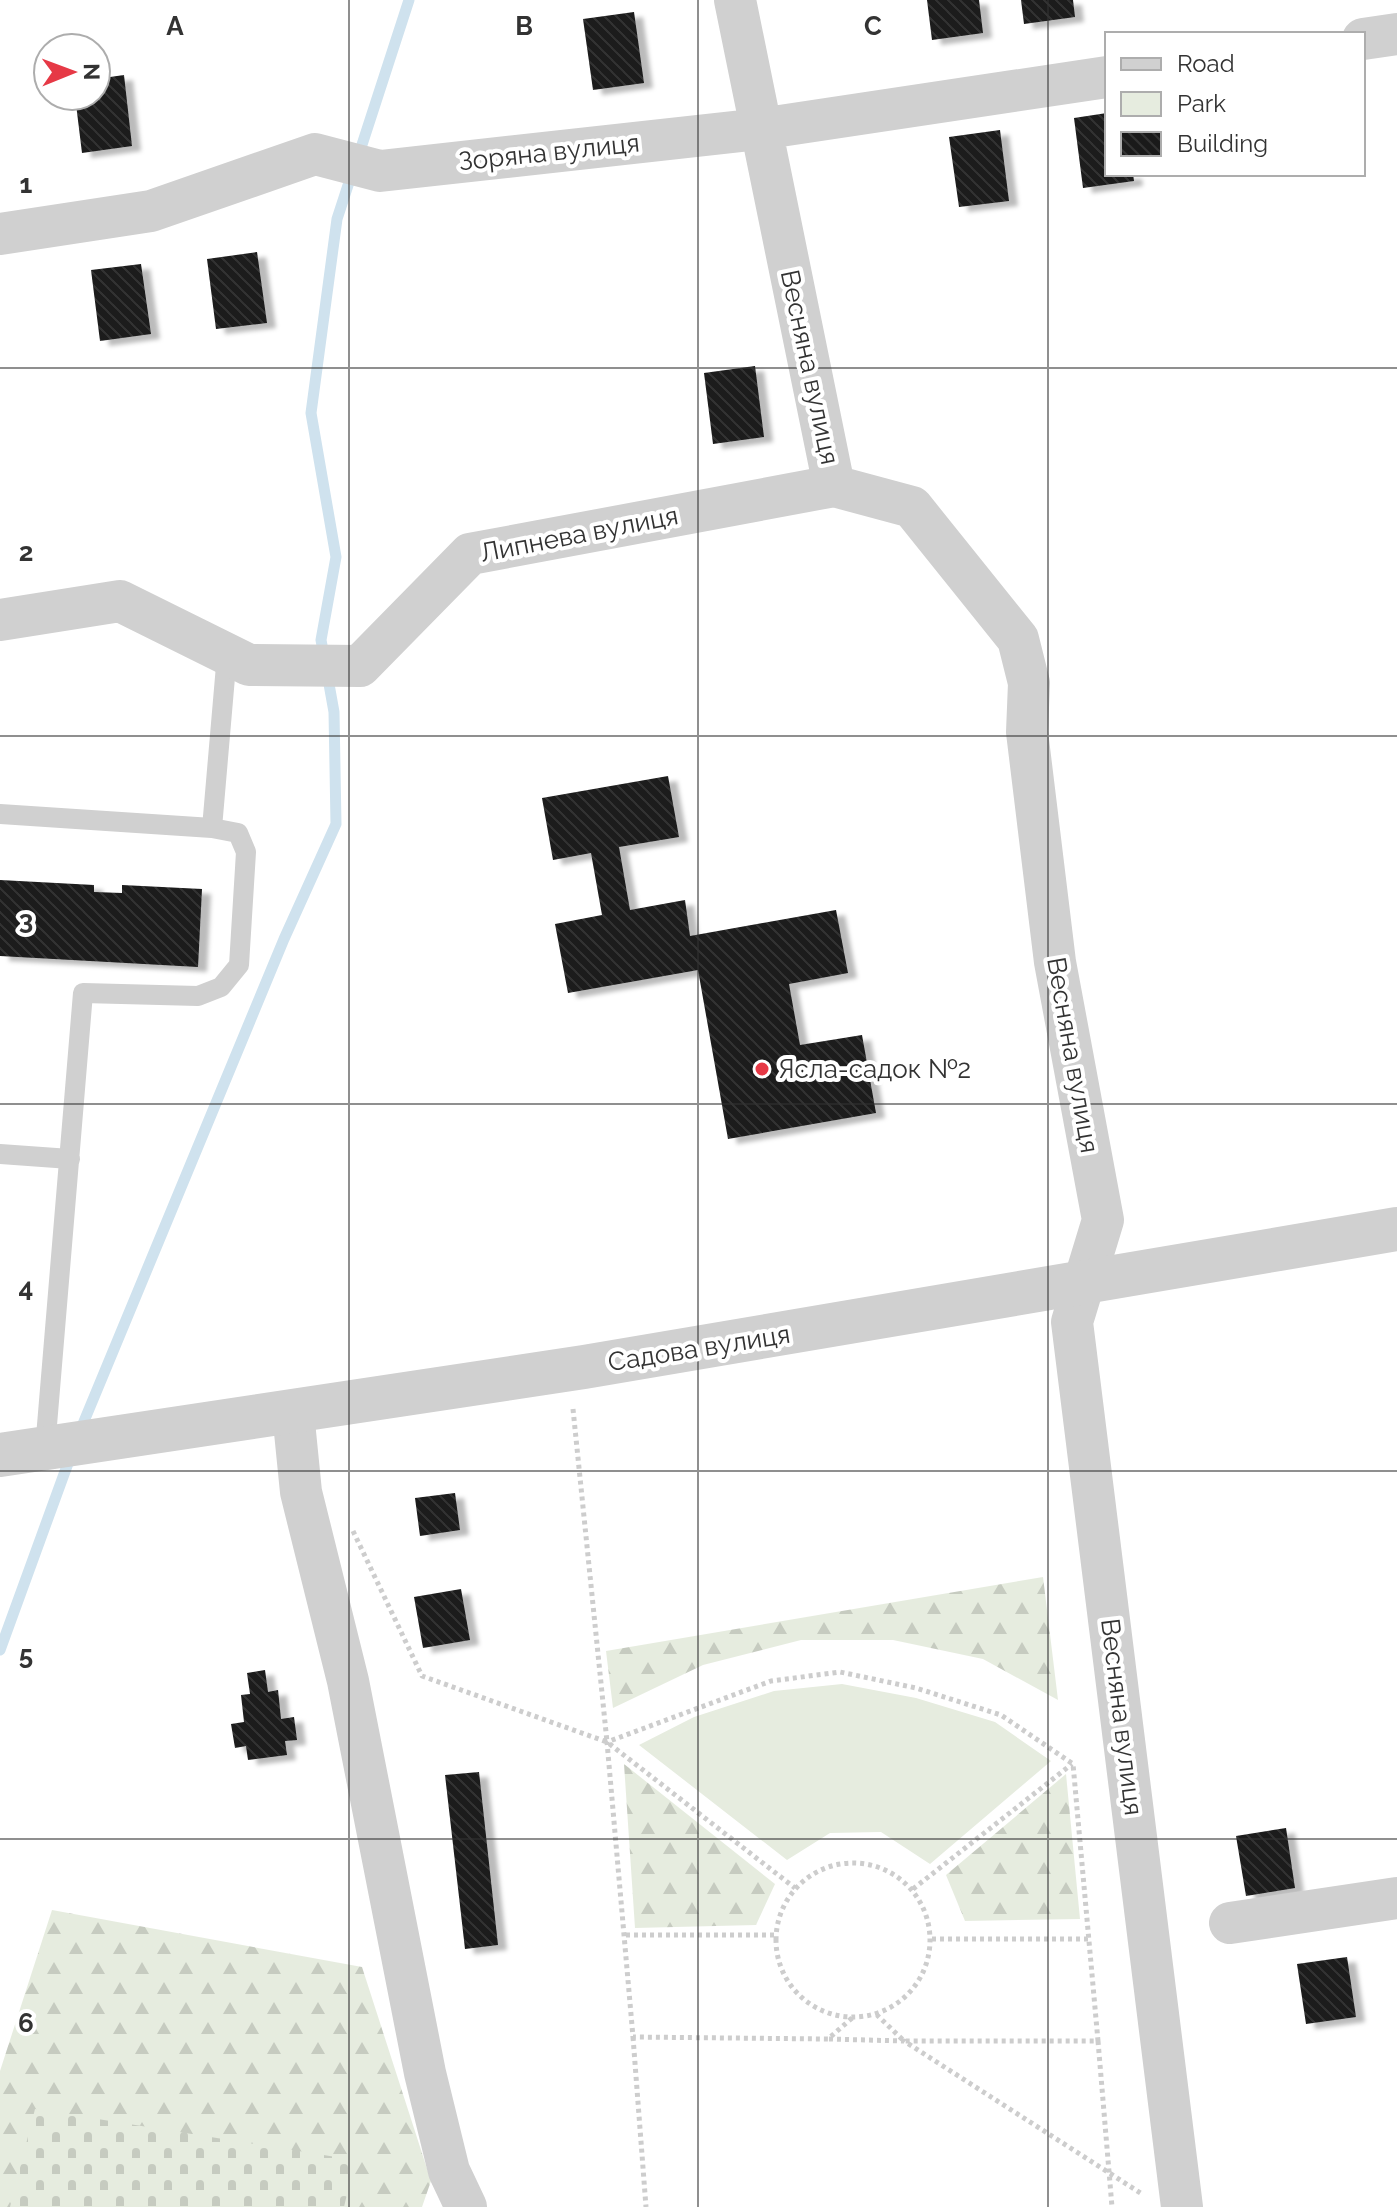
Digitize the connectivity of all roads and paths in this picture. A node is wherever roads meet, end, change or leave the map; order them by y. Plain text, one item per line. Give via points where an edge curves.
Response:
1 (735, 0) edge
2 (1397, 34) edge
3 (1365, 39) edge
4 (1105, 77) edge
5 (760, 129) junction
6 (0, 234) edge
7 (834, 486) junction
8 (0, 620) edge
9 (238, 660) junction
10 (0, 814) edge
11 (212, 828) junction
12 (0, 1154) edge
13 (70, 1159) junction
14 (1397, 1229) edge
15 (1086, 1285) junction
16 (573, 1404) dead end
17 (293, 1412) junction
18 (52, 1448) junction
19 (0, 1455) edge
20 (351, 1526) dead end
21 (607, 1742) junction
22 (1073, 1764) junction
23 (795, 1888) junction
24 (913, 1889) junction
25 (1397, 1898) edge
26 (1230, 1923) dead end
27 (626, 1935) junction
28 (776, 1935) junction
29 (932, 1939) junction
30 (1088, 1939) junction
31 (877, 2015) junction
32 (852, 2018) junction
33 (633, 2037) junction
34 (828, 2039) junction
35 (904, 2041) junction
36 (1098, 2041) junction
37 (1109, 2172) junction
38 (1164, 2202) edge
39 (466, 2207) edge
40 (646, 2207) edge
41 (1112, 2207) edge

1 - 5 street, Весняна вулиця
2 - 3 street
4 - 5 street, Зоряна вулиця
5 - 6 street, Зоряна вулиця via 380,171 315,154 151,211
5 - 7 street, Весняна вулиця
7 - 9 street, Липнева вулиця via 470,554 360,666
7 - 15 street, Весняна вулиця via 912,507 1018,639 1029,683 1027,732 1055,962 1103,1220
8 - 9 street, Липнева вулиця via 120,601
9 - 11 lane
10 - 11 lane
11 - 13 lane via 238,833 246,852 239,965 221,987 198,996 83,993
12 - 13 lane
13 - 18 lane
14 - 15 street, Садова вулиця
15 - 17 street, Садова вулиця
15 - 38 street, Весняна вулиця via 1072,1322
16 - 21 path
17 - 18 street, Садова вулиця
17 - 39 street via 301,1492 348,1681 425,2073 449,2171
18 - 19 street, Садова вулиця
20 - 21 path via 422,1676
21 - 22 path via 771,1681 840,1672 916,1688 1001,1715
21 - 23 path
21 - 27 path
22 - 24 path
22 - 30 path
23 - 24 path via 816,1872 841,1863 867,1863 892,1872
23 - 28 path
24 - 29 path
25 - 26 street
27 - 28 path
27 - 33 path
28 - 32 path via 778,1960 788,1983 827,2014
29 - 30 path
29 - 31 path via 916,1986 899,2004
30 - 36 path
31 - 32 path
31 - 35 path
32 - 34 path
33 - 34 path
33 - 40 path
34 - 35 path
35 - 36 path
35 - 37 path
36 - 37 path
37 - 38 path
37 - 41 path

